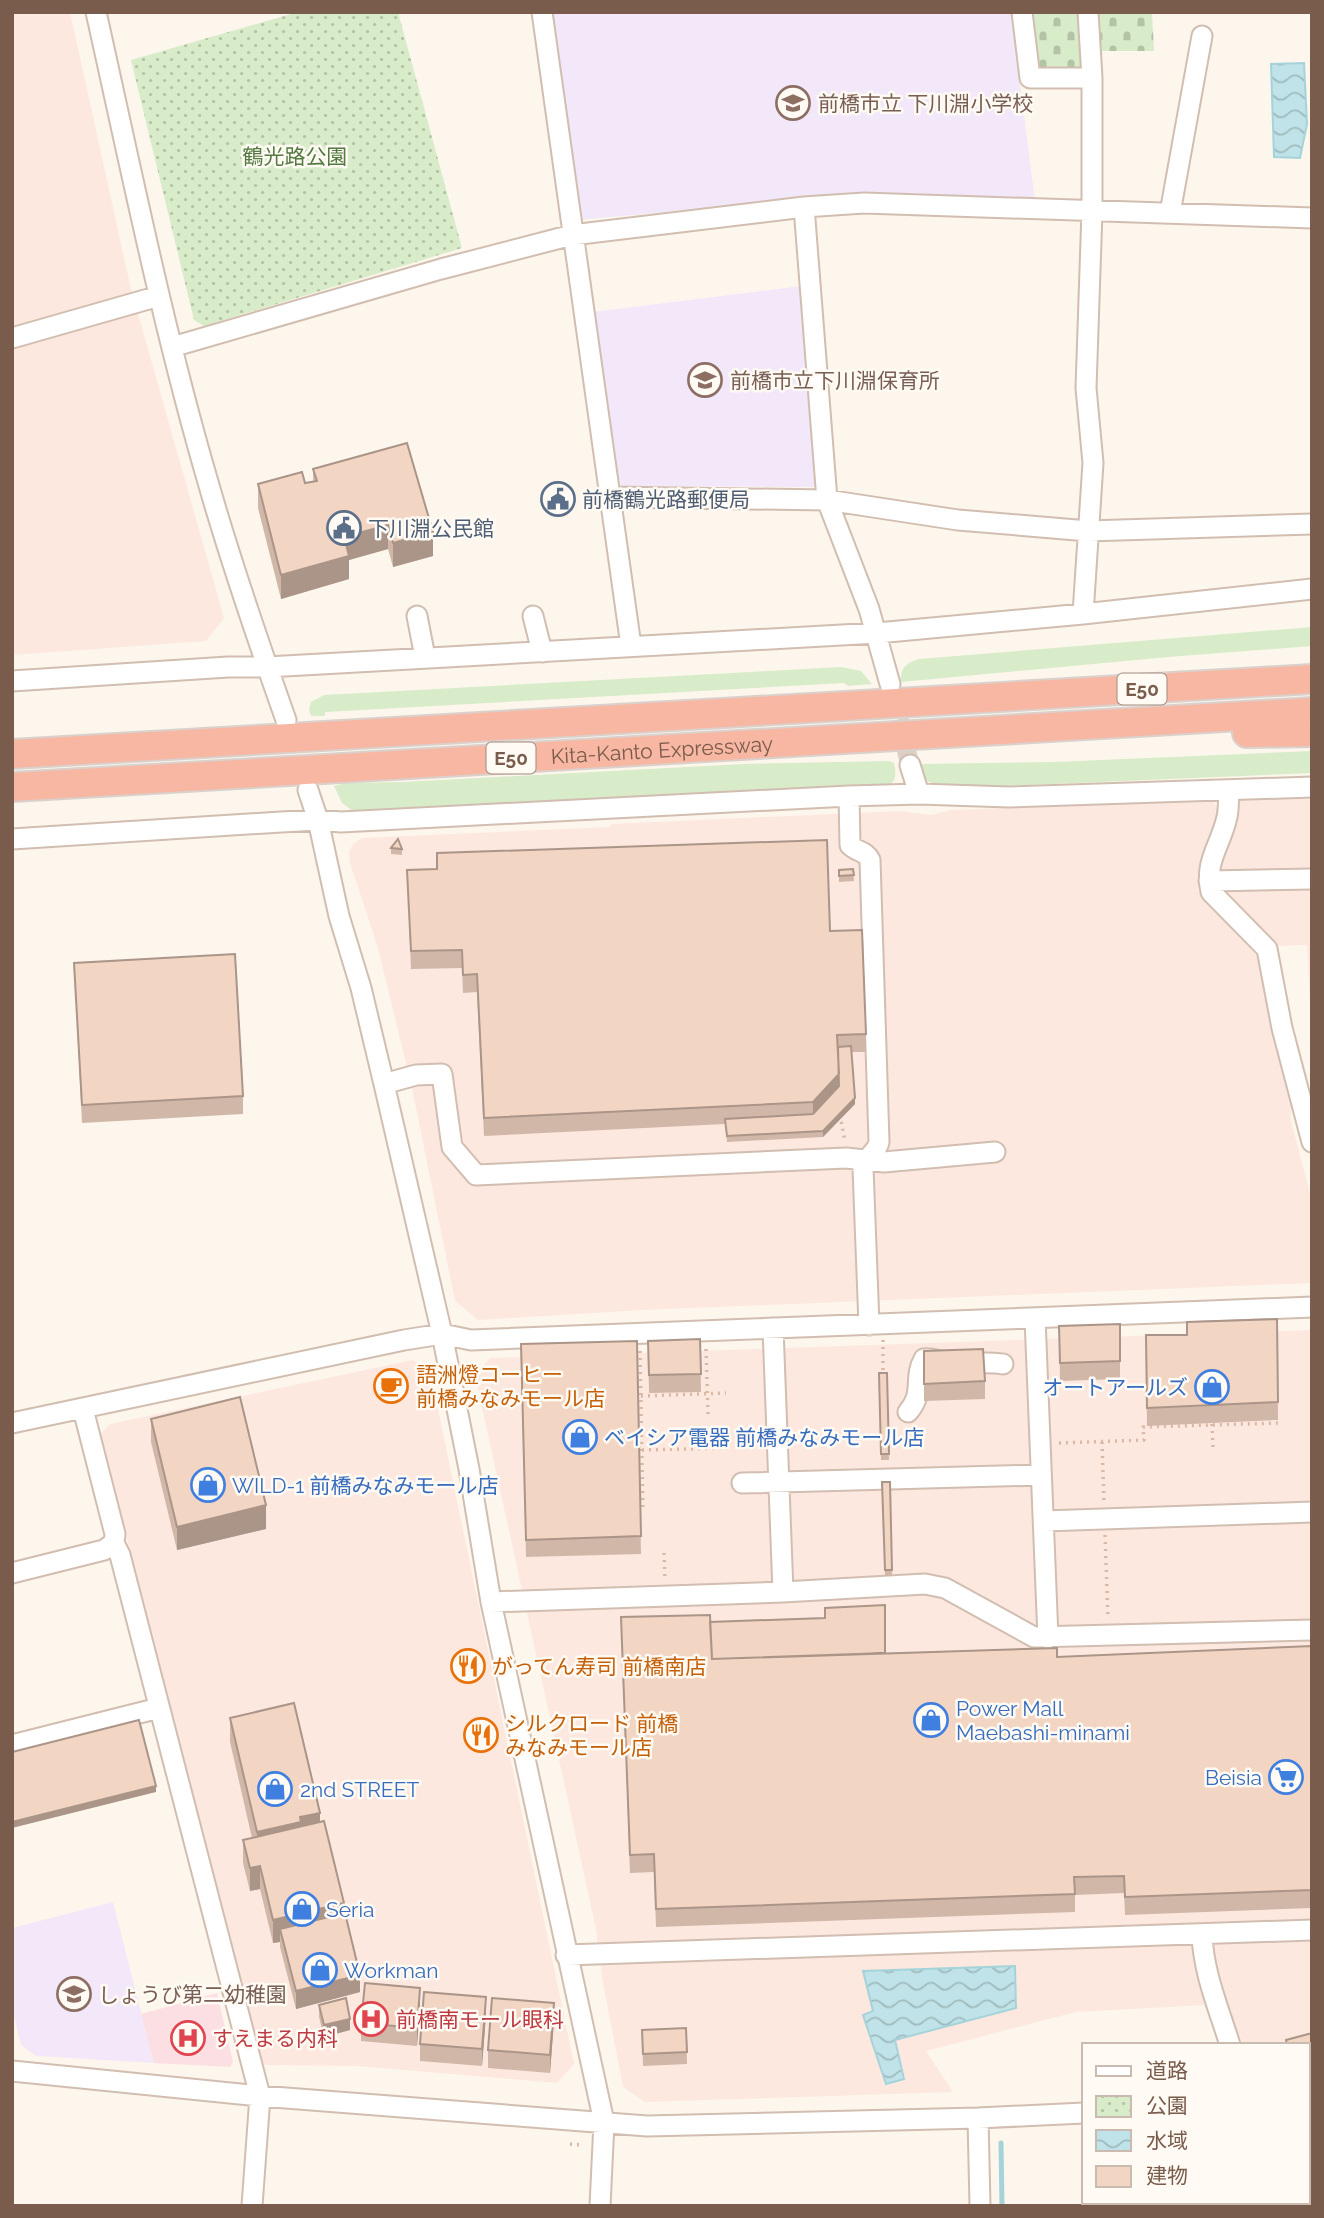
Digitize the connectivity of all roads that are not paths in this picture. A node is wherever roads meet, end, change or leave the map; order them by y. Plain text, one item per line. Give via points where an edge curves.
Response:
1 (96, 12) edge
2 (542, 12) edge
3 (1022, 12) edge
4 (1088, 12) edge
5 (1202, 36) dead end
6 (1092, 78) junction
7 (804, 207) junction
8 (1092, 211) junction
9 (1170, 213) junction
10 (1312, 218) edge
11 (572, 235) junction
12 (159, 296) junction
13 (12, 338) edge
14 (172, 347) junction
15 (609, 497) junction
16 (827, 500) junction
17 (1312, 524) edge
18 (1088, 531) junction
19 (1312, 589) edge
20 (1083, 614) junction
21 (417, 616) dead end
22 (533, 616) dead end
23 (877, 633) junction
24 (631, 646) junction
25 (542, 653) junction
26 (425, 657) junction
27 (1312, 661) edge
28 (267, 667) junction
29 (1312, 679) edge
30 (12, 681) edge
31 (890, 684) tunnel mouth
32 (972, 699) junction
33 (1312, 712) edge
34 (286, 719) dead end
35 (1009, 729) junction
36 (1312, 732) edge
37 (12, 754) edge
38 (910, 765) tunnel mouth
39 (12, 787) edge
40 (1312, 787) edge
41 (308, 790) dead end
42 (1229, 790) junction
43 (919, 794) junction
44 (849, 796) junction
45 (318, 820) junction
46 (12, 839) edge
47 (1312, 879) edge
48 (1209, 881) junction
49 (384, 1084) junction
50 (1312, 1142) edge
51 (995, 1152) dead end
52 (866, 1160) junction
53 (1312, 1307) edge
54 (1035, 1318) junction
55 (869, 1325) junction
56 (773, 1328) junction
57 (442, 1335) junction
58 (1003, 1364) dead end
59 (83, 1409) junction
60 (908, 1412) dead end
61 (12, 1423) edge
62 (1041, 1475) junction
63 (779, 1482) junction
64 (742, 1483) dead end
65 (1312, 1512) edge
66 (1044, 1521) junction
67 (114, 1543) junction
68 (12, 1573) edge
69 (783, 1592) junction
70 (491, 1602) junction
71 (1312, 1630) edge
72 (1048, 1638) junction
73 (159, 1708) junction
74 (12, 1745) edge
75 (1312, 1930) edge
76 (1202, 1934) junction
77 (566, 1955) junction
78 (1229, 2043) edge
79 (13, 2068) edge
80 (260, 2096) junction
81 (1082, 2113) edge
82 (978, 2118) junction
83 (604, 2122) junction
84 (252, 2206) edge
85 (600, 2206) edge
86 (980, 2206) edge

1 - 12 street
2 - 11 street
3 - 6 street via 1030,78
4 - 6 street
5 - 9 street
6 - 8 street
7 - 8 street via 864,203
7 - 11 street
7 - 16 street
8 - 9 street
8 - 18 street via 1086,388 1093,463
9 - 10 street
11 - 14 street
11 - 15 street
12 - 13 street
12 - 14 street
14 - 28 street via 208,482
15 - 16 street
15 - 24 street
16 - 18 street via 958,520
16 - 23 street
17 - 18 street
18 - 20 street
19 - 20 street
20 - 23 street
21 - 26 street
22 - 25 street
23 - 24 street
23 - 31 street
24 - 25 street
25 - 26 street
26 - 28 street
27 - 32 highway
28 - 30 street
28 - 34 street
29 - 32 highway, Kita-Kanto Expressway / E50
32 - 37 highway, Kita-Kanto Expressway / E50
33 - 35 highway, Kita-Kanto Expressway / E50
35 - 36 highway
35 - 39 highway, Kita-Kanto Expressway / E50
38 - 43 street
40 - 42 street
41 - 45 street
42 - 43 street via 1009,797
42 - 48 street via 1228,816 1212,856
43 - 44 street
44 - 45 street
44 - 52 street via 850,845 870,860 879,1142
45 - 46 street
45 - 49 street
47 - 48 street
48 - 50 street via 1211,892 1267,949
49 - 52 street via 442,1074 452,1147 476,1175
49 - 57 street
51 - 52 street
52 - 55 street
53 - 54 street
54 - 55 street
54 - 62 street
55 - 56 street
56 - 57 street via 471,1340
56 - 63 street
57 - 59 street
57 - 70 street
58 - 60 street via 924,1359 919,1396
59 - 61 street
59 - 67 street
62 - 63 street
62 - 66 street
63 - 64 street
63 - 69 street
65 - 66 street
66 - 72 street
67 - 68 street via 104,1550
67 - 73 street
69 - 70 street
69 - 72 street via 936,1584 1034,1637
70 - 77 street
71 - 72 street
73 - 74 street
73 - 80 street
75 - 76 street
76 - 77 street
76 - 78 street via 1202,1950
77 - 83 street
79 - 80 street
80 - 83 street
80 - 84 street
81 - 82 street
82 - 83 street via 648,2126
82 - 86 street
83 - 85 street

